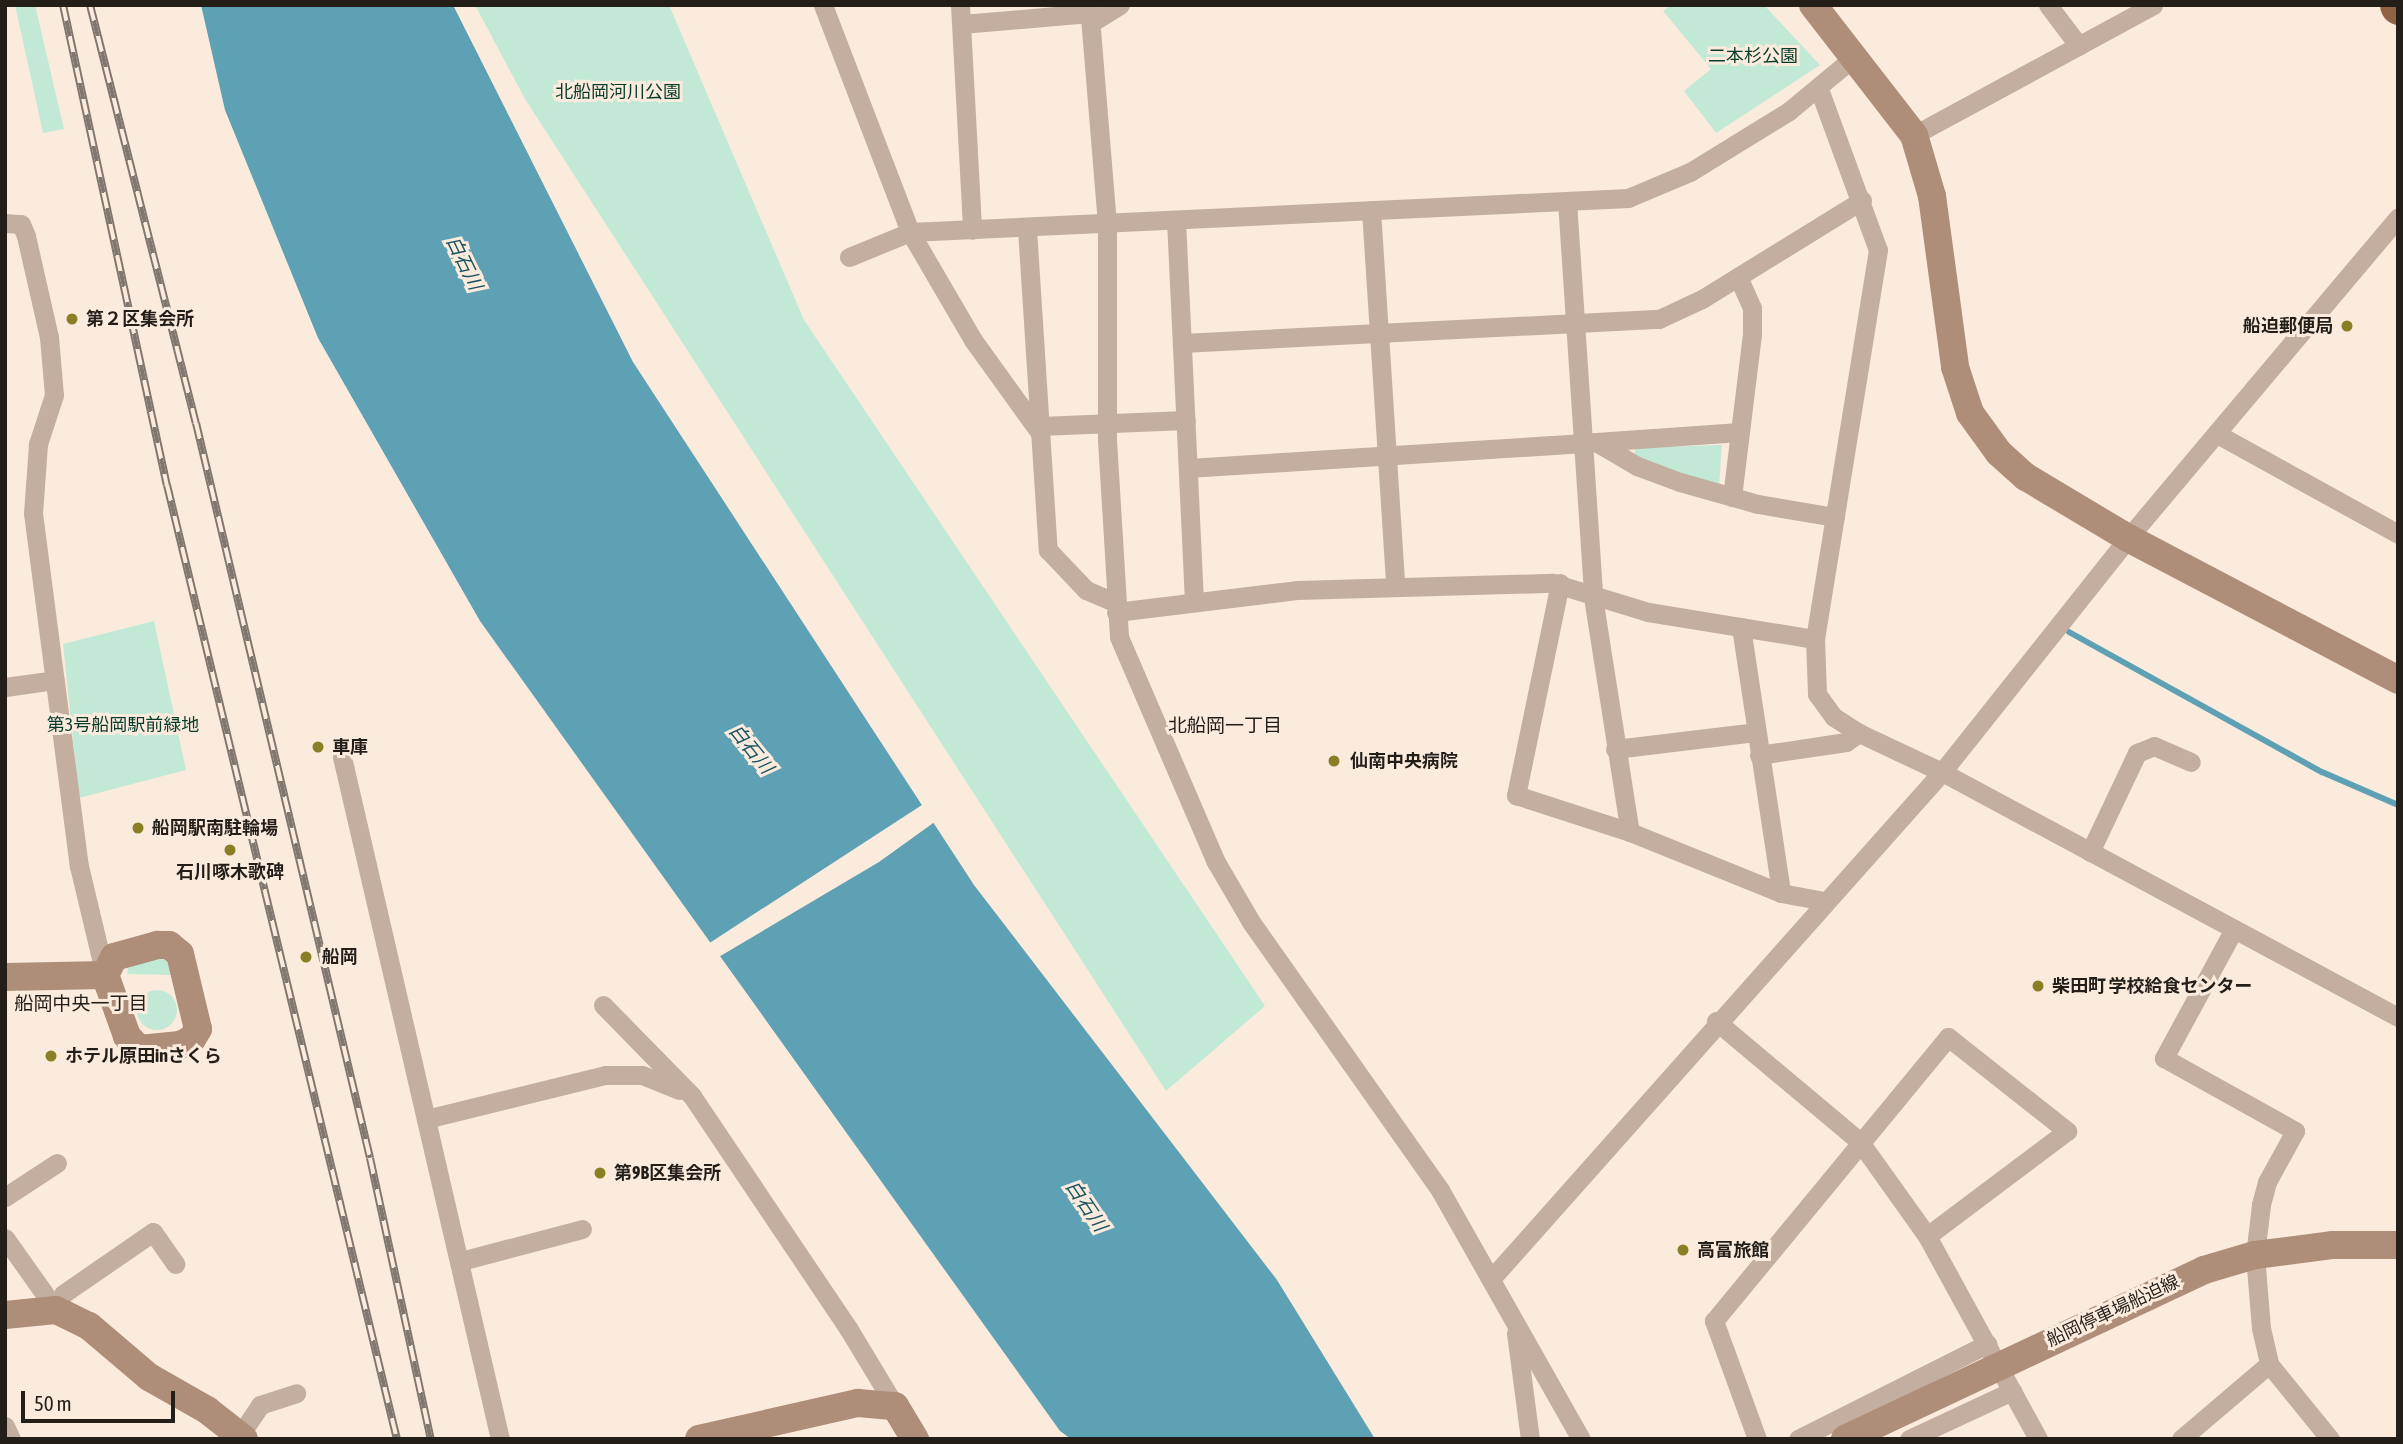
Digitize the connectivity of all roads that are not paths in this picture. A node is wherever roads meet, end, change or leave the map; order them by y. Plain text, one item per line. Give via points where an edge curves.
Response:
1 (824, 5) edge
2 (1121, 5) edge
3 (1813, 5) edge
4 (2048, 5) edge
5 (2141, 8) edge
6 (961, 14) edge
7 (1090, 14) edge
8 (2079, 46) junction
9 (1854, 57) junction
10 (1819, 89) junction
11 (1914, 135) junction
12 (1862, 200) junction
13 (1567, 201) junction
14 (1371, 210) junction
15 (2398, 217) edge
16 (1176, 220) junction
17 (5, 223) edge
18 (1107, 224) junction
19 (1027, 229) junction
20 (972, 230) junction
21 (910, 232) junction
22 (849, 257) dead end
23 (1738, 277) junction
24 (1577, 323) junction
25 (1380, 332) junction
26 (1182, 343) junction
27 (1186, 420) junction
28 (1108, 424) junction
29 (1040, 429) junction
30 (1740, 432) junction
31 (2217, 434) junction
32 (1590, 443) junction
33 (1388, 456) junction
34 (1188, 468) junction
35 (1732, 496) junction
36 (1835, 517) junction
37 (2398, 534) edge
38 (2128, 538) junction
39 (1560, 583) junction
40 (1395, 584) junction
41 (1593, 597) junction
42 (1195, 602) junction
43 (1116, 607) junction
44 (1741, 626) junction
45 (1815, 639) junction
46 (55, 680) junction
47 (2398, 680) edge
48 (5, 687) edge
49 (1755, 732) junction
50 (1859, 733) junction
51 (1615, 749) junction
52 (1759, 755) junction
53 (342, 757) dead end
54 (2191, 762) dead end
55 (1942, 772) junction
56 (1630, 832) junction
57 (2090, 852) junction
58 (1781, 893) junction
59 (1824, 901) junction
60 (2234, 929) junction
61 (105, 975) joint
62 (5, 977) edge
63 (603, 1005) dead end
64 (2398, 1017) edge
65 (1716, 1021) junction
66 (692, 1096) junction
67 (426, 1119) junction
68 (1860, 1142) junction
69 (57, 1163) dead end
70 (5, 1197) edge
71 (582, 1229) dead end
72 (1927, 1236) junction
73 (5, 1238) edge
74 (2398, 1245) edge
75 (2255, 1255) junction
76 (461, 1261) junction
77 (175, 1264) dead end
78 (1491, 1279) junction
79 (55, 1310) junction
80 (5, 1315) edge
81 (1514, 1321) junction
82 (1992, 1354) junction
83 (2269, 1364) junction
84 (2012, 1391) junction
85 (296, 1393) dead end
86 (895, 1406) junction
87 (5, 1426) edge
88 (242, 1437) edge
89 (11, 1439) edge
90 (500, 1439) edge
91 (699, 1439) edge
92 (915, 1439) edge
93 (1530, 1439) edge
94 (1581, 1439) edge
95 (1757, 1439) edge
96 (1798, 1439) edge
97 (1845, 1439) edge
98 (1909, 1439) edge
99 (2038, 1439) edge
100 (2181, 1439) edge
101 (2330, 1439) edge

1 - 21 street
2 - 7 street
3 - 9 street
4 - 8 street
5 - 8 street
6 - 7 street
6 - 20 street
7 - 18 street
8 - 11 street
9 - 10 street
9 - 11 street
10 - 12 street
10 - 13 street via 1690,172 1628,198
11 - 38 street via 1932,196 1955,367 1979,430 2026,477
12 - 23 street
12 - 36 street via 1878,250
13 - 14 street
13 - 24 street
14 - 16 street
14 - 25 street
15 - 31 street
16 - 18 street
16 - 26 street
17 - 46 street via 21,224 26,236 52,365 54,395 38,444 33,487
18 - 19 street
18 - 28 street
19 - 20 street
19 - 29 street
20 - 21 street
21 - 22 street
21 - 29 street via 973,341
23 - 24 street via 1659,319
23 - 30 street via 1752,308
24 - 25 street
24 - 32 street
25 - 26 street
25 - 33 street
26 - 27 street
27 - 28 street
27 - 34 street
28 - 29 street
28 - 43 street
29 - 43 street via 1048,550 1086,590
30 - 32 street
30 - 35 street
31 - 37 street
31 - 38 street
32 - 33 street
32 - 35 street via 1637,466
32 - 41 street
33 - 34 street
33 - 40 street
34 - 42 street
35 - 36 street
36 - 45 street
38 - 47 street
38 - 55 street
39 - 40 street
39 - 41 street
39 - 56 street via 1516,795
40 - 42 street
41 - 44 street via 1648,612
41 - 51 street
42 - 43 street
43 - 78 street via 1119,637 1216,862 1251,922 1440,1190
44 - 45 street
44 - 49 street
45 - 50 street via 1817,694 1834,717
46 - 48 street
46 - 61 street via 81,877
49 - 51 street
49 - 52 street
50 - 52 street via 1846,742
50 - 55 street
51 - 56 street
52 - 58 street
53 - 67 street
54 - 57 street via 2154,746 2137,752
55 - 57 street
55 - 59 street
56 - 58 street
57 - 60 street
58 - 59 street
59 - 65 street
60 - 64 street
60 - 75 street via 2164,1058 2295,1131 2267,1182
61 - 62 street
63 - 66 street
65 - 68 street
65 - 78 street
66 - 67 street via 642,1075 605,1075
66 - 86 street
67 - 76 street
68 - 72 street
68 - 72 street via 1948,1037 2067,1131
68 - 95 street via 1714,1321
69 - 70 street
71 - 76 street
72 - 82 street
73 - 79 street
74 - 75 street, 船岡停車場船迫線 via 2333,1245
75 - 82 street, 船岡停車場船迫線 via 2204,1270
75 - 83 street
76 - 90 street
77 - 79 street via 153,1231 63,1294
78 - 81 street
79 - 80 street
79 - 88 street via 89,1326 149,1377 207,1410
81 - 93 street
81 - 94 street
82 - 84 street
82 - 96 street
82 - 97 street, 船岡停車場船迫線
83 - 100 street
83 - 101 street
84 - 98 street
84 - 99 street
85 - 88 street via 260,1405
86 - 91 street via 858,1403
86 - 92 street
87 - 89 street

